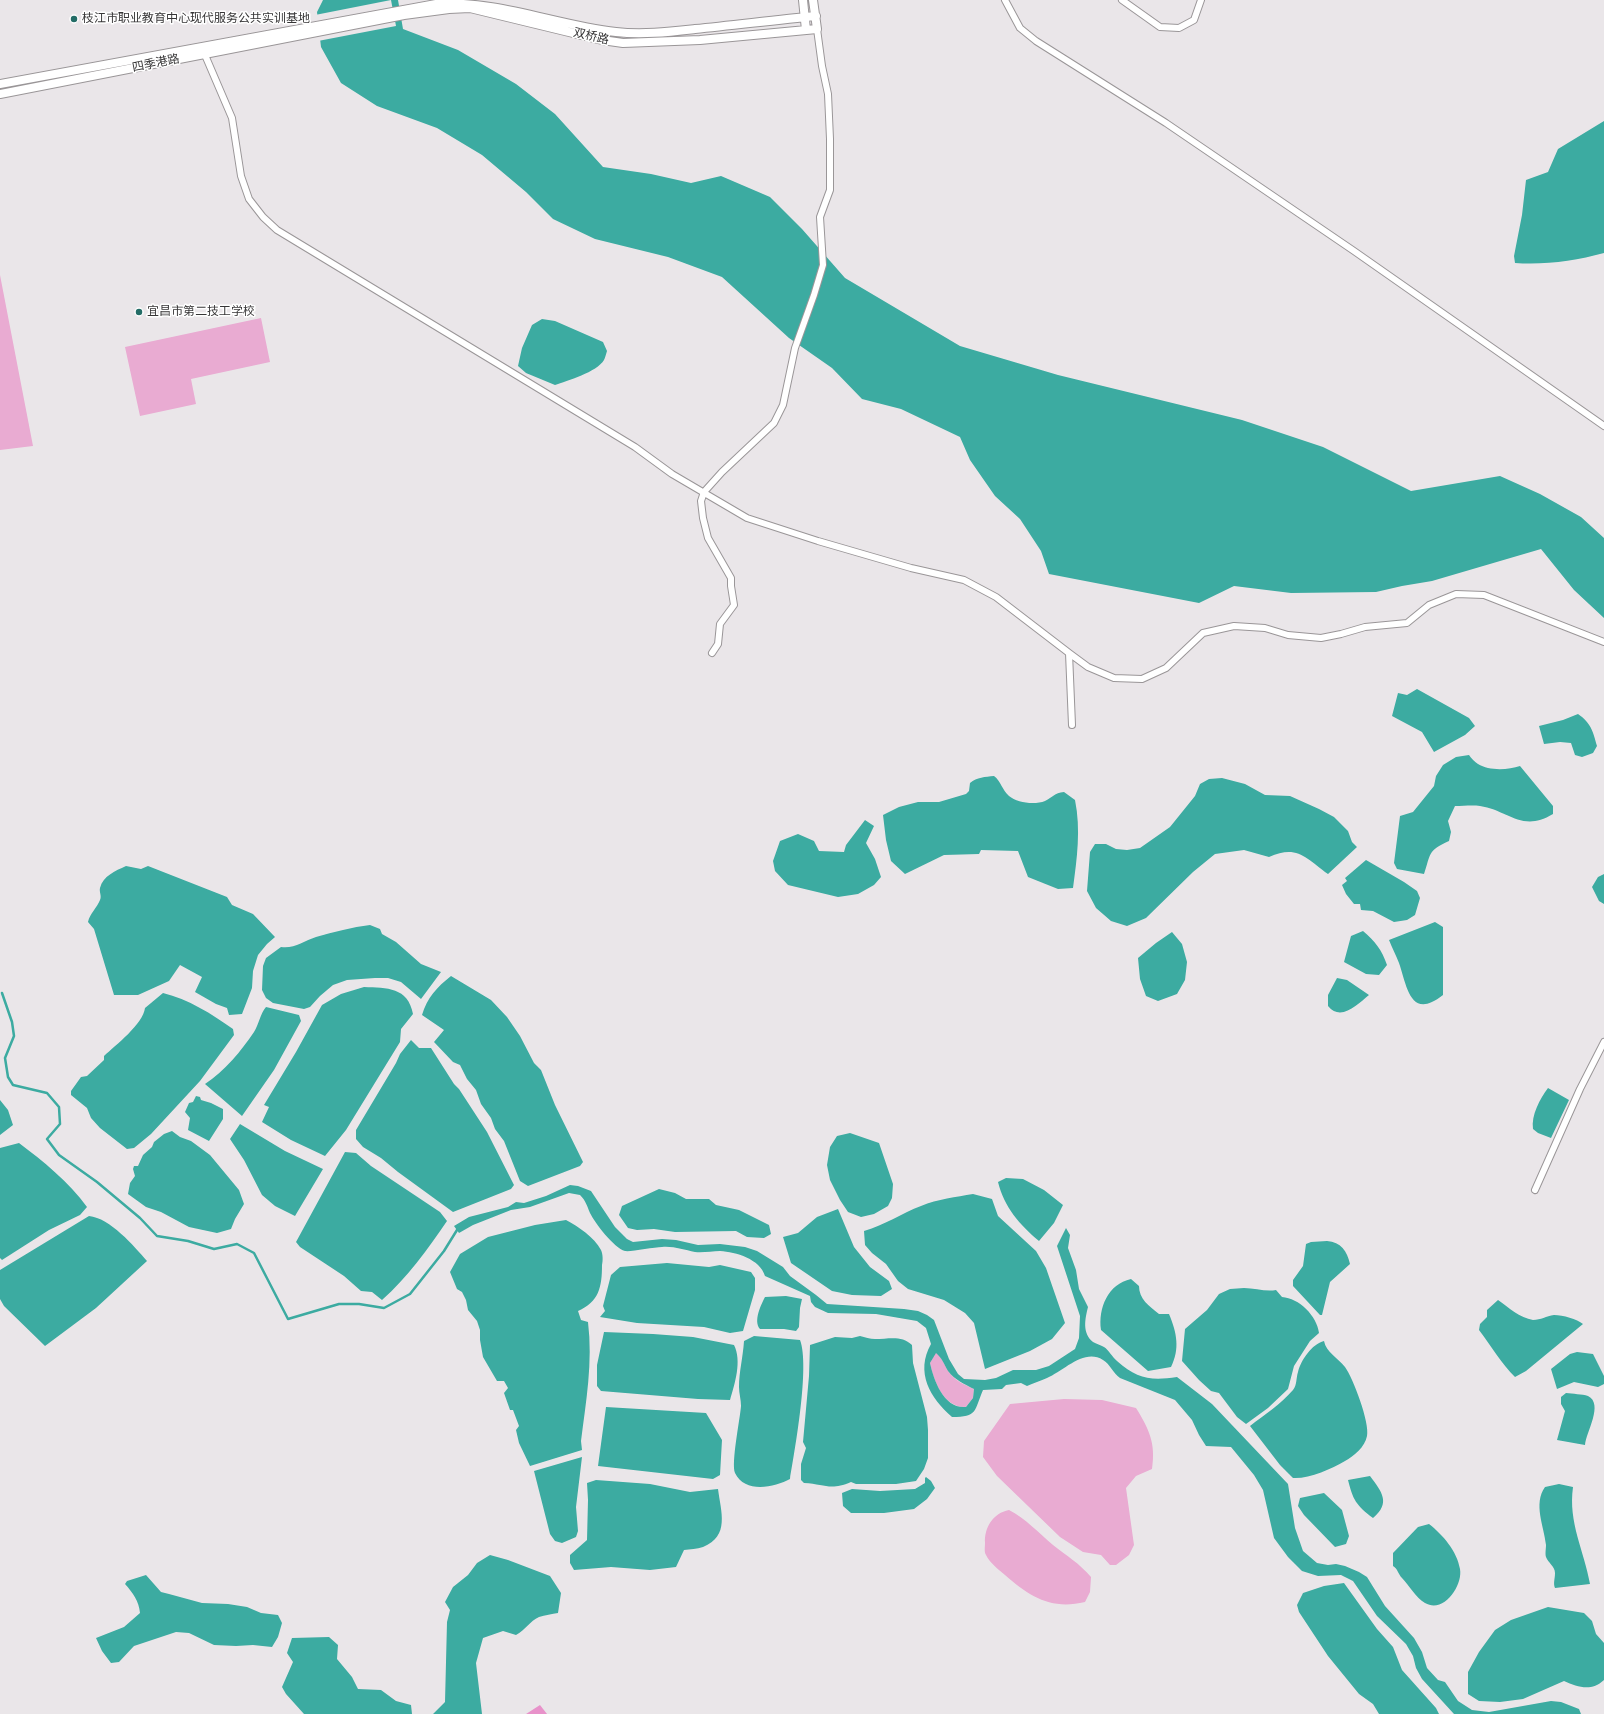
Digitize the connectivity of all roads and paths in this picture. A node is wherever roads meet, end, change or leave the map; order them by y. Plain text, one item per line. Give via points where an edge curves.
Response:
1 (803, 0) edge
2 (813, 0) edge
3 (1005, 0) edge
4 (1122, 0) edge
5 (1201, 0) edge
6 (816, 16) junction
7 (378, 17) junction
8 (805, 17) junction
9 (817, 29) junction
10 (311, 30) junction
11 (806, 30) junction
12 (204, 55) junction
13 (0, 84) edge
14 (0, 94) edge
15 (1604, 426) edge
16 (704, 492) junction
17 (1604, 642) edge
18 (712, 653) dead end
19 (1069, 653) junction
20 (1072, 725) dead end
21 (1604, 1042) edge
22 (1535, 1190) dead end

1 - 8 street
2 - 6 street
3 - 15 street via 1020,28 1036,41 1178,131
4 - 5 street via 1160,27 1179,28 1194,20
6 - 8 street
6 - 9 street
7 - 8 street via 436,4 467,2 598,29 634,33 701,29
7 - 10 street
7 - 11 street, 双桥路 via 470,8 602,40 638,43
8 - 11 street
9 - 11 street, 双桥路
9 - 16 street via 828,94 830,139 830,190 820,218 822,265 795,348 783,404 774,423
10 - 12 street, 四季港路
10 - 13 street
12 - 14 street, 四季港路
12 - 16 street via 232,118 242,176 249,199 277,230 635,447 672,474
16 - 18 street via 701,501 708,538 731,578 734,605 720,624 718,644
16 - 19 street via 747,518 818,542 964,580 996,597
17 - 19 street via 1484,595 1456,594 1429,605 1407,622 1365,626 1321,638 1288,635 1265,628 1234,626 1203,633 1166,668 1142,679 1114,678 1088,667
19 - 20 street
21 - 22 street

